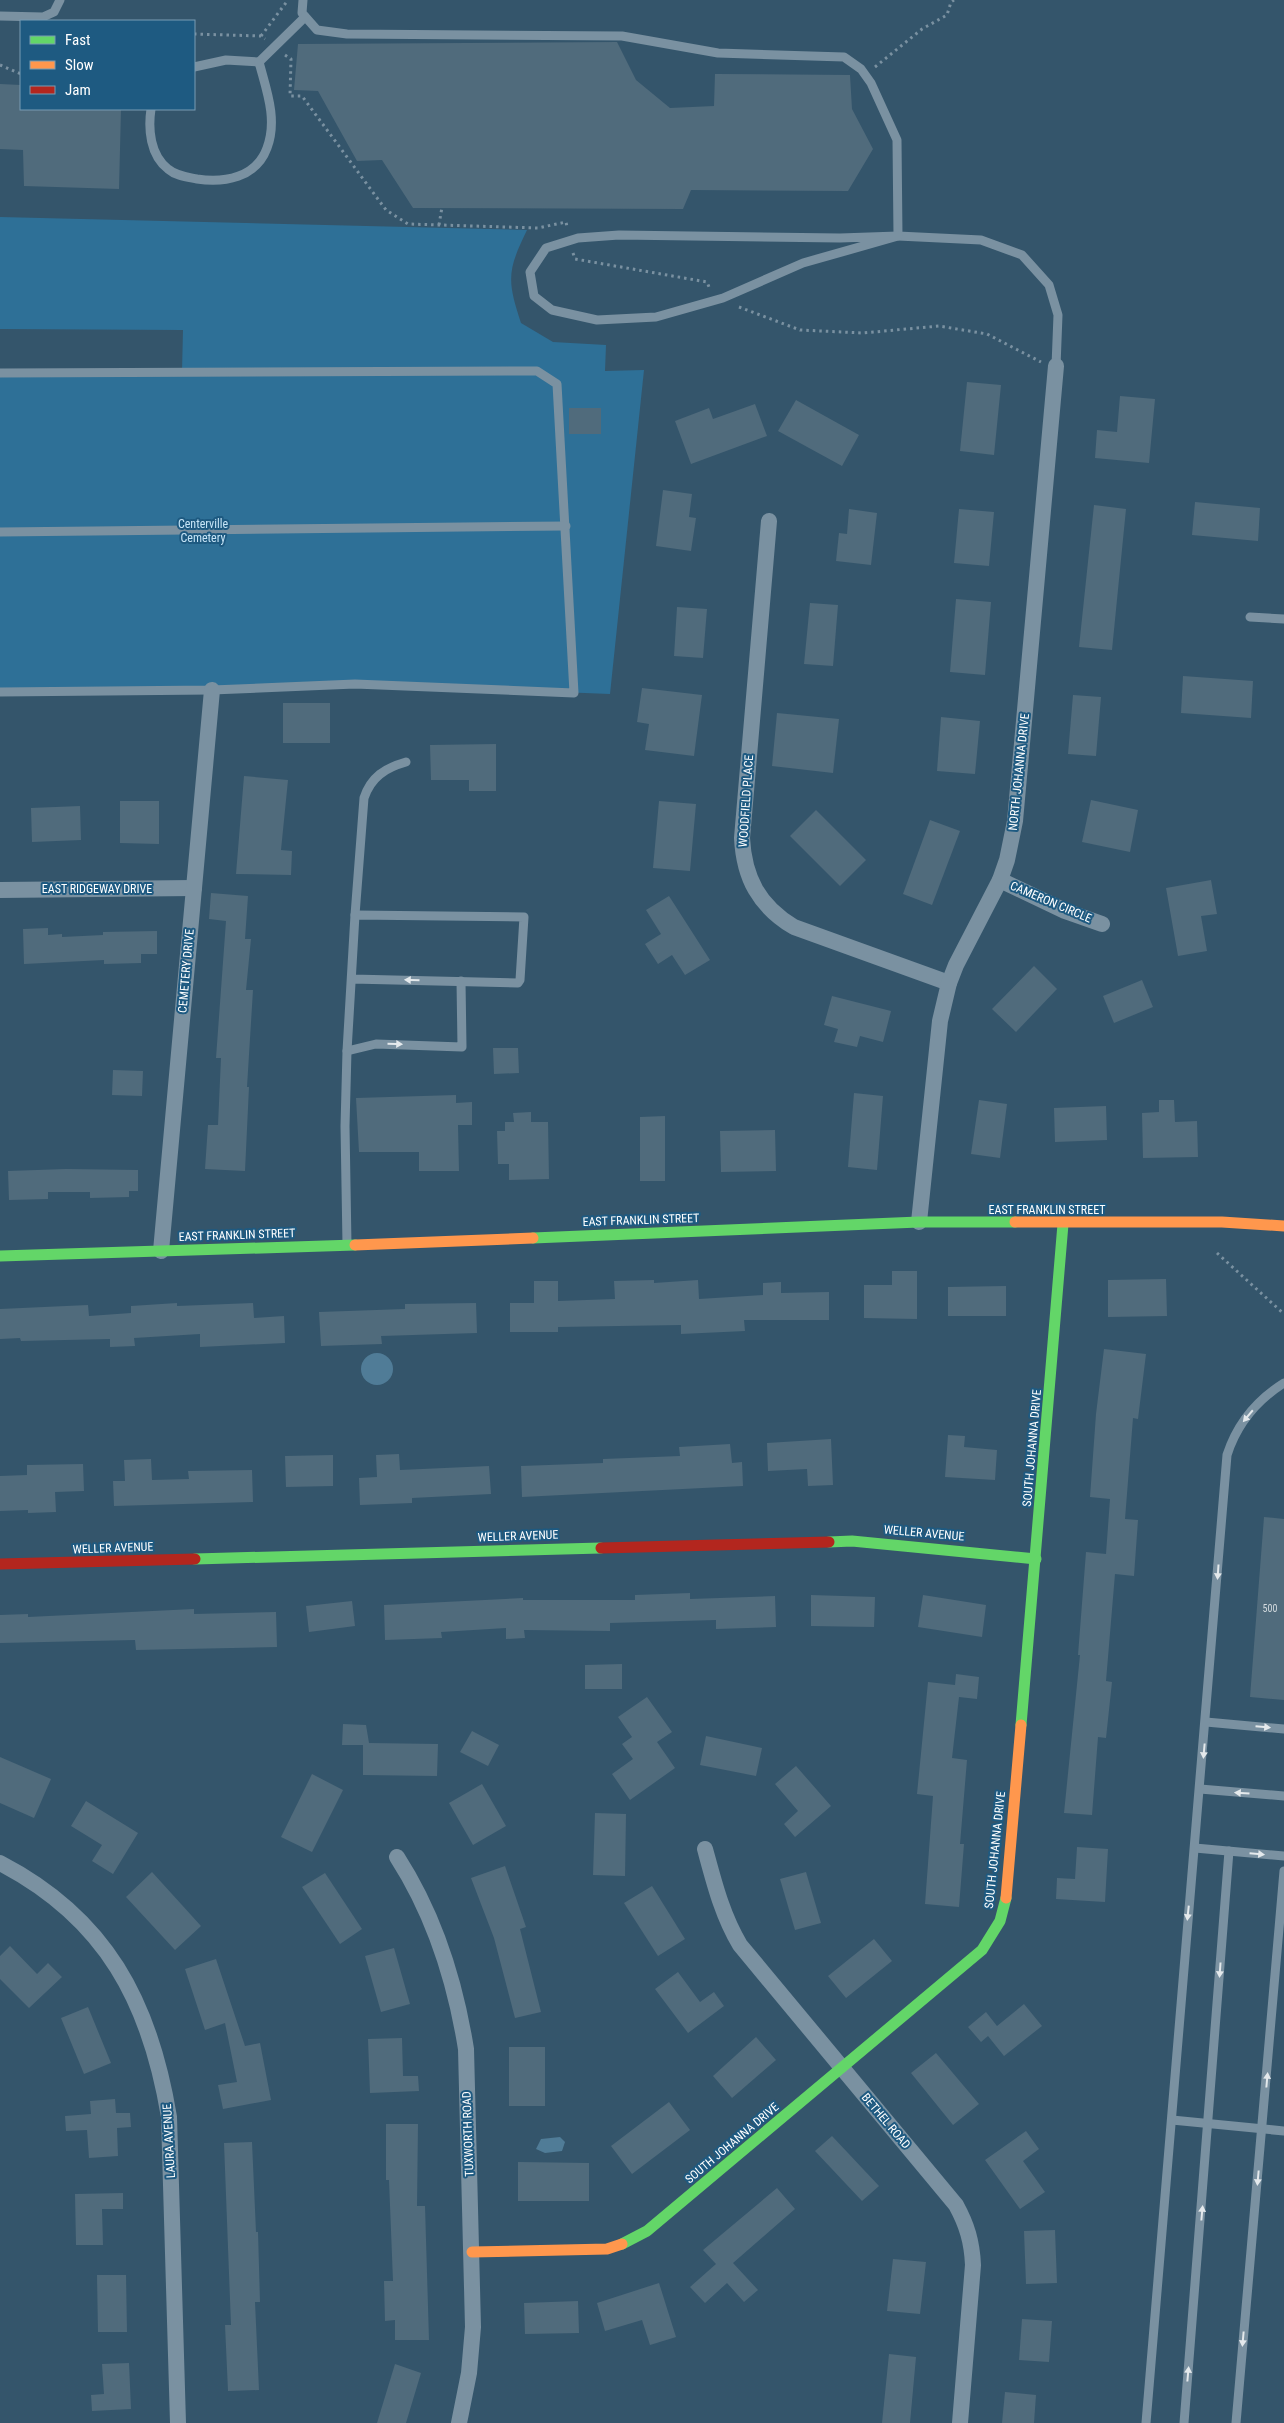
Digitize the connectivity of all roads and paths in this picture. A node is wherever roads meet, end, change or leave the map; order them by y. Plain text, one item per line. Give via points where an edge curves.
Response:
1 (60, 0) edge
2 (289, 0) edge
3 (303, 0) edge
4 (954, 0) edge
5 (0, 16) edge
6 (304, 17) junction
7 (195, 34) edge
8 (261, 36) junction
9 (275, 47) junction
10 (259, 62) junction
11 (0, 65) edge
12 (195, 67) edge
13 (873, 69) dead end
14 (20, 74) edge
15 (151, 110) edge
16 (442, 207) dead end
17 (439, 225) junction
18 (898, 236) junction
19 (570, 241) junction
20 (723, 298) junction
21 (1056, 366) junction
22 (0, 373) edge
23 (770, 521) dead end
24 (566, 526) junction
25 (0, 532) edge
26 (1250, 617) dead end
27 (1284, 619) edge
28 (212, 690) junction
29 (0, 692) edge
30 (406, 762) dead end
31 (1000, 880) junction
32 (194, 888) junction
33 (0, 890) edge
34 (355, 915) junction
35 (1102, 924) dead end
36 (352, 978) junction
37 (461, 982) junction
38 (949, 983) junction
39 (347, 1051) junction
40 (919, 1222) junction
41 (1063, 1224) junction
42 (1284, 1226) edge
43 (347, 1245) junction
44 (162, 1251) junction
45 (1217, 1253) dead end
46 (0, 1256) edge
47 (1284, 1314) edge
48 (1284, 1383) edge
49 (1036, 1559) junction
50 (0, 1564) edge
51 (1206, 1722) junction
52 (1284, 1729) edge
53 (1200, 1790) junction
54 (1284, 1796) edge
55 (1195, 1848) junction
56 (705, 1849) dead end
57 (1229, 1851) junction
58 (1284, 1856) edge
59 (397, 1857) dead end
60 (0, 1863) edge
61 (1284, 1871) edge
62 (843, 2068) junction
63 (1172, 2120) junction
64 (1209, 2124) junction
65 (1262, 2129) junction
66 (1284, 2131) edge
67 (472, 2252) junction
68 (178, 2423) edge
69 (459, 2423) edge
70 (960, 2423) edge
71 (1146, 2423) edge
72 (1184, 2423) edge
73 (1236, 2423) edge

1 - 5 lane via 54,12 43,17
2 - 8 path
3 - 6 lane
4 - 13 path via 947,15 922,29
6 - 9 lane
6 - 18 lane via 317,30 347,34 622,36 718,53 844,57 861,69 871,83 897,140
7 - 8 path
8 - 9 path
9 - 10 lane
9 - 17 path via 291,59 290,96 302,96 386,210 408,224
10 - 12 lane via 226,60
10 - 15 lane via 272,111 267,148 255,167 234,180 183,177 168,170 152,143
11 - 14 path
16 - 17 path
17 - 19 path via 538,228 566,222
18 - 19 lane via 619,235
18 - 20 lane via 803,263
18 - 21 lane via 981,240 1022,255 1048,284 1058,315
19 - 20 path via 575,259 707,282 710,290
19 - 20 lane via 546,248 530,272 534,296 552,310 597,320 656,317
20 - 21 path via 800,330 864,333 939,326 986,334 1037,361
21 - 31 street, NORTH JOHANNA DRIVE via 1019,790 1007,860
22 - 24 lane via 537,371 556,384
23 - 38 street, WOODFIELD PLACE via 742,838 746,872 764,904 794,927
24 - 25 lane
24 - 28 lane via 574,693 355,684
26 - 27 lane
28 - 29 lane
28 - 32 street, CEMETERY DRIVE
30 - 34 lane via 386,770 371,782 364,798
31 - 35 street, CAMERON CIRCLE via 1065,911
31 - 38 street, NORTH JOHANNA DRIVE
32 - 33 street, EAST RIDGEWAY DRIVE
32 - 44 street, CEMETERY DRIVE
34 - 36 lane
34 - 37 lane via 523,916 520,982
37 -> 36 lane
36 - 39 lane
39 -> 37 lane via 376,1044 462,1047
38 - 40 street, NORTH JOHANNA DRIVE via 940,1021
39 - 43 lane
40 - 41 street, EAST FRANKLIN STREET
40 - 43 street, EAST FRANKLIN STREET
41 - 42 street, EAST FRANKLIN STREET via 1222,1222
41 - 49 street, SOUTH JOHANNA DRIVE
43 - 44 street, EAST FRANKLIN STREET
44 - 46 street, EAST FRANKLIN STREET
45 - 47 path
48 -> 51 lane via 1257,1404 1232,1438 1227,1454
49 - 50 street, WELLER AVENUE via 852,1540
49 - 62 street, SOUTH JOHANNA DRIVE via 1006,1902 1000,1921 982,1950
51 -> 52 lane
51 -> 53 lane
54 -> 53 lane
53 - 55 lane
55 - 57 lane
55 -> 63 lane
56 - 62 street, BETHEL ROAD via 726,1918 740,1945
57 -> 58 lane
57 -> 64 lane
59 - 67 street, TUXWORTH ROAD via 428,1912 459,2007 466,2049
60 - 68 street, LAURA AVENUE via 47,1892 74,1914 102,1945 142,2014 154,2044 169,2117
65 -> 61 lane
62 - 67 street, SOUTH JOHANNA DRIVE via 631,2241 588,2251
62 - 70 street, BETHEL ROAD via 956,2205 972,2240 974,2265
63 - 64 lane
63 - 71 lane
64 - 65 lane
72 -> 64 lane
65 - 66 lane
65 -> 73 lane
67 - 69 street, TUXWORTH ROAD via 473,2327 469,2372

